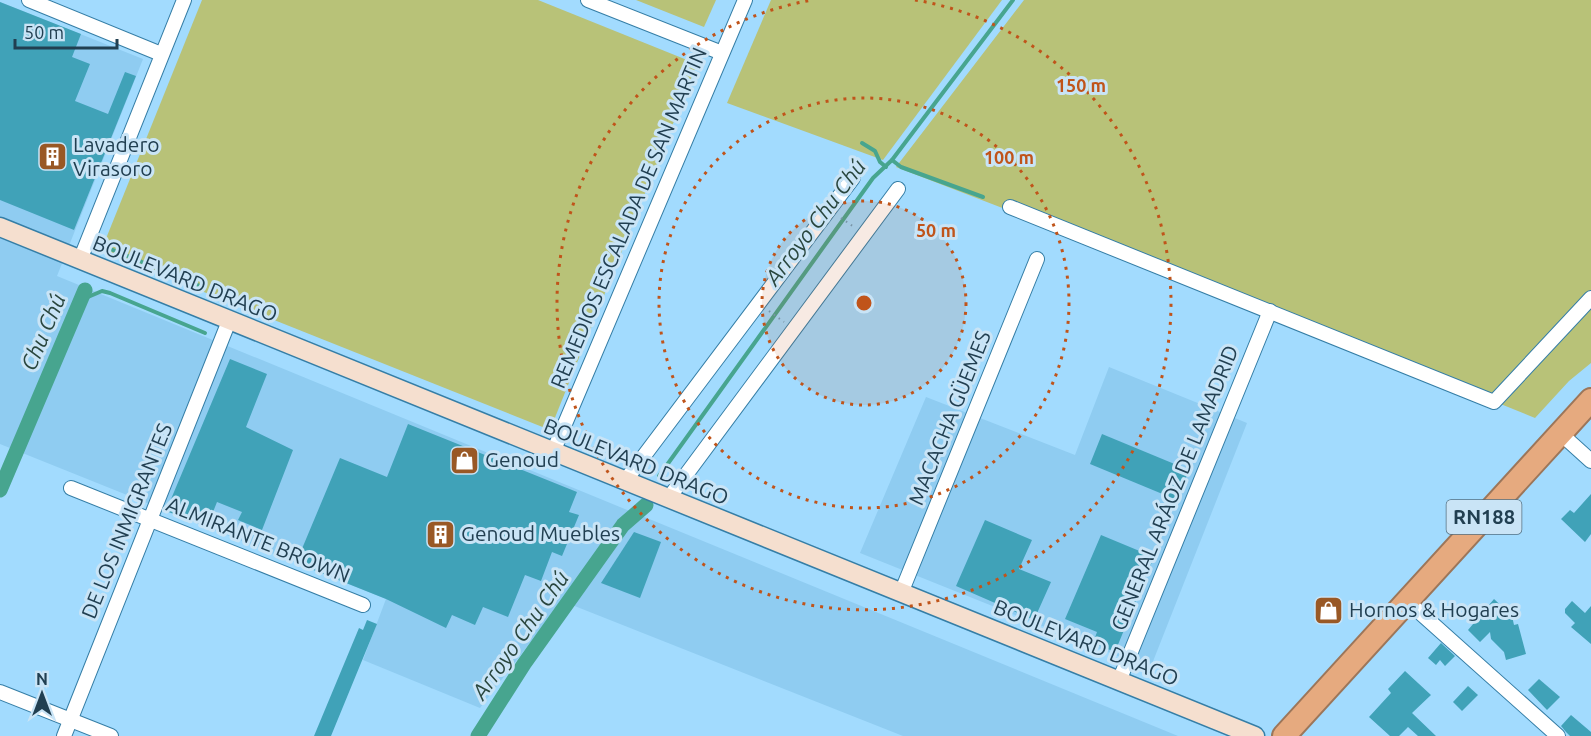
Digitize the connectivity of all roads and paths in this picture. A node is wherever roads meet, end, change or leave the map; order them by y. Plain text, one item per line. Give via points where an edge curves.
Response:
1 (29, 0) edge
2 (184, 0) edge
3 (588, 0) edge
4 (745, 0) edge
5 (722, 53) junction
6 (161, 54) junction
7 (853, 178) dead end
8 (898, 189) dead end
9 (1010, 207) dead end
10 (837, 215) dead end
11 (852, 226) dead end
12 (0, 227) edge
13 (1037, 259) dead end
14 (80, 260) junction
15 (1591, 298) edge
16 (766, 309) dead end
17 (1270, 311) junction
18 (781, 320) dead end
19 (229, 321) junction
20 (1591, 400) edge
21 (1560, 433) junction
22 (554, 453) junction
23 (1591, 461) edge
24 (631, 483) junction
25 (71, 488) dead end
26 (666, 498) junction
27 (150, 519) junction
28 (901, 593) junction
29 (1407, 601) junction
30 (363, 604) dead end
31 (1119, 681) junction
32 (0, 692) edge
33 (70, 720) junction
34 (64, 736) edge
35 (111, 736) edge
36 (1255, 736) edge
37 (1284, 736) edge
38 (1558, 736) edge

1 - 6 street
2 - 6 street
3 - 5 street
4 - 5 street, REMEDIOS ESCALADA DE SAN MARTIN
5 - 22 street, REMEDIOS ESCALADA DE SAN MARTIN
6 - 14 street
7 - 24 street
8 - 26 street
9 - 17 street
10 - 11 path
12 - 14 main road, BOULEVARD DRAGO
13 - 28 street, MACACHA GÜEMES
14 - 19 main road, BOULEVARD DRAGO
15 - 17 street via 1494,402
16 - 18 path
17 - 31 street, GENERAL ARÁOZ DE LAMADRID
19 - 22 main road, BOULEVARD DRAGO
19 - 27 street, DE LOS INMIGRANTES
20 - 21 highway, RN188
21 - 23 street
21 - 29 highway, RN188
22 - 24 main road, BOULEVARD DRAGO
24 - 26 main road, BOULEVARD DRAGO
25 - 27 street, ALMIRANTE BROWN
26 - 28 main road, BOULEVARD DRAGO
27 - 30 street, ALMIRANTE BROWN
27 - 33 street, DE LOS INMIGRANTES
28 - 31 main road, BOULEVARD DRAGO
29 - 37 highway, RN188
29 - 38 street
31 - 36 main road, BOULEVARD DRAGO
32 - 33 street
33 - 34 street, DE LOS INMIGRANTES
33 - 35 street

